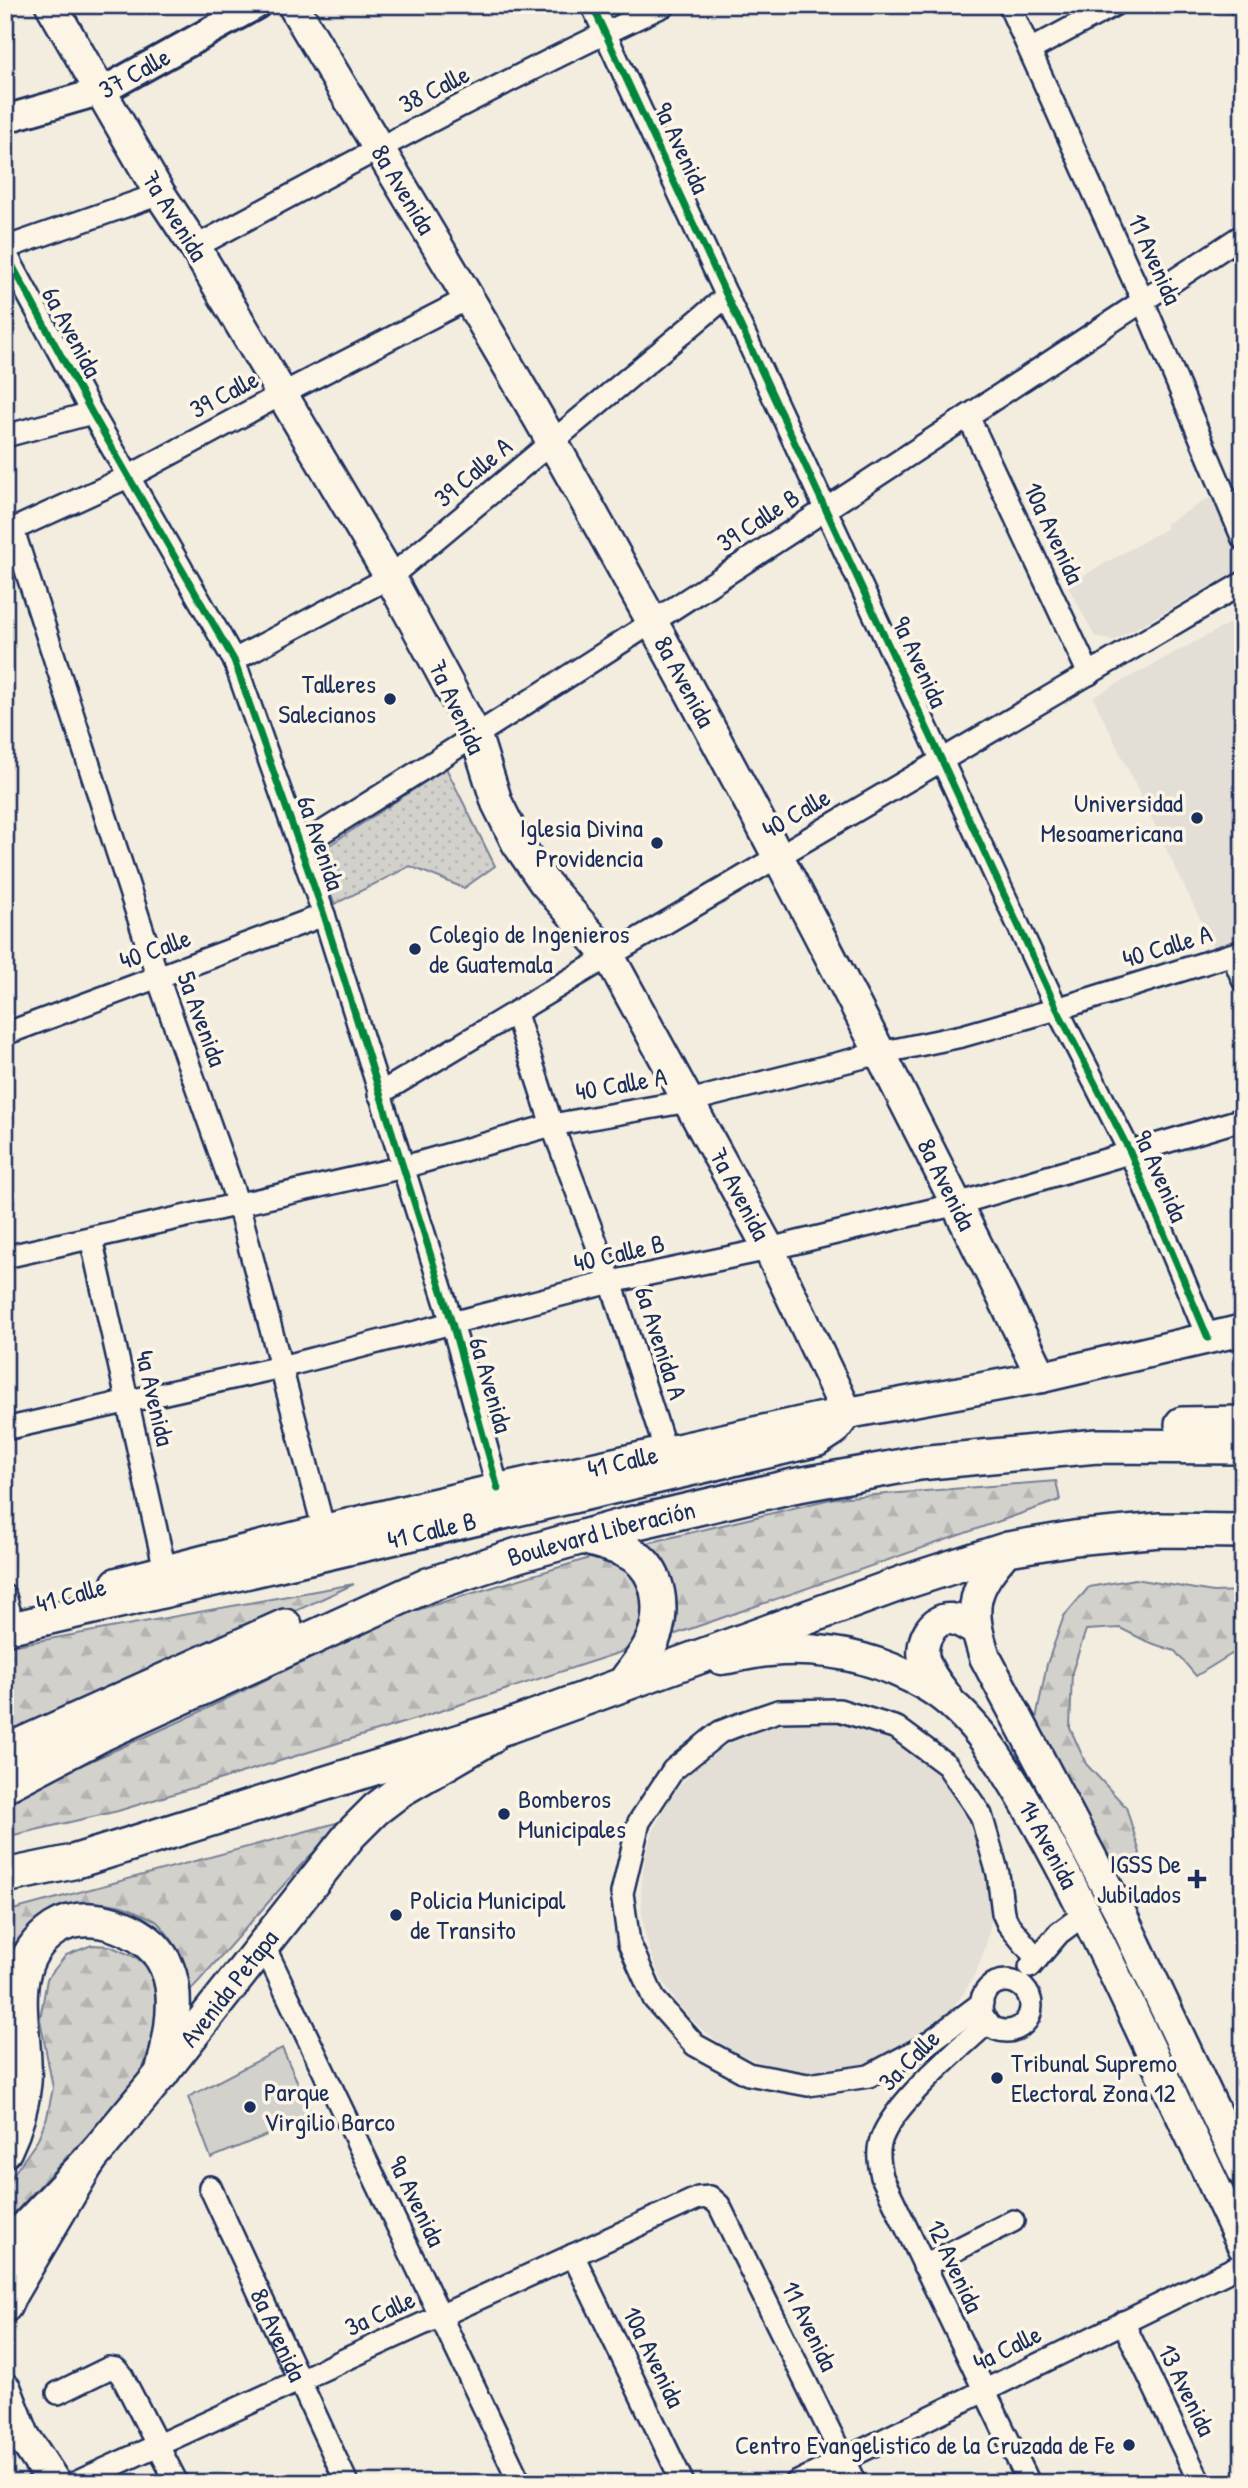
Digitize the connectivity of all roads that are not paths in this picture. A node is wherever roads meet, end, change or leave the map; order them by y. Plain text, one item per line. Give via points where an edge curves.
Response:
1 (51, 5) edge
2 (257, 5) edge
3 (293, 5) edge
4 (592, 5) edge
5 (665, 5) edge
6 (1009, 5) edge
7 (1114, 5) edge
8 (1240, 5) edge
9 (1243, 10) edge
10 (606, 33) junction
11 (1030, 50) junction
12 (102, 91) junction
13 (5, 119) edge
14 (379, 149) junction
15 (160, 194) junction
16 (1243, 235) edge
17 (195, 247) junction
18 (5, 250) edge
19 (727, 296) junction
20 (467, 299) junction
21 (1143, 300) junction
22 (282, 394) junction
23 (92, 413) junction
24 (968, 416) junction
25 (5, 436) edge
26 (552, 442) junction
27 (130, 476) junction
28 (827, 509) junction
29 (9, 531) edge
30 (1243, 539) edge
31 (390, 577) junction
32 (1243, 583) edge
33 (651, 622) junction
34 (234, 660) junction
35 (1089, 674) junction
36 (476, 736) junction
37 (942, 760) junction
38 (300, 846) junction
39 (778, 856) junction
40 (324, 915) junction
41 (1238, 953) edge
42 (609, 956) junction
43 (158, 978) junction
44 (1243, 980) edge
45 (1057, 1009) junction
46 (516, 1014) junction
47 (5, 1034) edge
48 (880, 1053) junction
49 (379, 1094) junction
50 (690, 1101) junction
51 (1243, 1119) edge
52 (552, 1125) junction
53 (1130, 1152) junction
54 (404, 1167) junction
55 (238, 1204) junction
56 (957, 1204) junction
57 (91, 1238) junction
58 (769, 1249) junction
59 (5, 1257) edge
60 (611, 1282) junction
61 (452, 1323) junction
62 (1243, 1330) edge
63 (1208, 1338) junction
64 (281, 1367) junction
65 (1042, 1377) junction
66 (127, 1401) junction
67 (847, 1413) junction
68 (1243, 1423) edge
69 (5, 1429) edge
70 (1097, 1446) junction
71 (1243, 1447) edge
72 (666, 1452) junction
73 (498, 1489) junction
74 (324, 1530) junction
75 (1243, 1531) edge
76 (583, 1537) junction
77 (1008, 1549) junction
78 (165, 1570) junction
79 (428, 1585) junction
80 (6, 1614) edge
81 (976, 1631) junction
82 (690, 1661) junction
83 (624, 1684) junction
84 (955, 1708) junction
85 (509, 1726) junction
86 (5, 1752) edge
87 (5, 1785) edge
88 (73, 1862) junction
89 (5, 1876) edge
90 (5, 1896) edge
91 (1086, 1913) junction
92 (263, 1944) junction
93 (1037, 1959) junction
94 (1017, 1983) junction
95 (985, 2012) junction
96 (923, 2047) junction
97 (943, 2065) junction
98 (162, 2073) junction
99 (879, 2146) joint
100 (5, 2150) edge
101 (89, 2161) junction
102 (1243, 2171) edge
103 (210, 2188) dead end
104 (710, 2197) joint
105 (39, 2213) junction
106 (1013, 2221) dead end
107 (1243, 2246) edge
108 (5, 2250) edge
109 (573, 2255) junction
110 (1243, 2264) edge
111 (924, 2266) junction
112 (5, 2276) edge
113 (5, 2306) edge
114 (440, 2316) junction
115 (1123, 2322) junction
116 (299, 2381) junction
117 (5, 2390) edge
118 (984, 2391) junction
119 (58, 2393) dead end
120 (159, 2444) junction
121 (844, 2460) junction
122 (54, 2483) edge
123 (75, 2483) edge
124 (177, 2483) edge
125 (347, 2483) edge
126 (520, 2483) edge
127 (684, 2483) edge
128 (796, 2483) edge
129 (855, 2483) edge
130 (1029, 2483) edge
131 (1200, 2483) edge

1 - 12 main road, 7a Avenida
2 - 12 street, 37 Calle
3 - 14 main road, 8a Avenida
4 - 10 street, 9a Avenida
5 - 10 street, 38 Calle
6 - 11 street, 11 Avenida
7 - 11 street
8 - 9 street
10 - 14 street, 38 Calle
10 - 19 street, 9a Avenida
11 - 21 street, 11 Avenida
12 - 13 street, 37 Calle
12 - 15 main road, 7a Avenida
14 - 17 street, 38 Calle
14 - 20 main road, 8a Avenida
15 - 17 main road, 7a Avenida
15 - 18 street
16 - 21 street, 39 Calle B
17 - 22 main road, 7a Avenida
18 - 23 street, 6a Avenida
19 - 26 street, 39 Calle A
19 - 28 street, 9a Avenida
20 - 22 street, 39 Calle
20 - 26 main road, 8a Avenida
21 - 24 street, 39 Calle B
21 - 30 street, 11 Avenida
22 - 27 street, 39 Calle
22 - 31 main road, 7a Avenida
23 - 25 street
23 - 27 street, 6a Avenida
24 - 28 street, 39 Calle B
24 - 35 street, 10a Avenida
26 - 31 street, 39 Calle A
26 - 33 main road, 8a Avenida
27 - 29 street, 39 Calle
27 - 34 street, 6a Avenida
28 - 33 street, 39 Calle B
28 - 37 street, 9a Avenida
29 - 43 street, 5a Avenida
31 - 34 street, 39 Calle A
31 - 36 main road, 7a Avenida
32 - 35 street, 40 Calle
33 - 36 street, 39 Calle B
33 - 39 main road, 8a Avenida
34 - 38 street, 6a Avenida
35 - 37 street, 40 Calle
36 - 38 street, 39 Calle B
36 - 42 main road, 7a Avenida via 497,803 517,843 544,882
37 - 39 street, 40 Calle
37 - 45 street, 9a Avenida
38 - 40 street, 6a Avenida
39 - 42 street, 40 Calle
39 - 48 main road, 8a Avenida
40 - 43 street, 40 Calle
40 - 49 street, 6a Avenida
41 - 44 street
41 - 45 street, 40 Calle A
42 - 46 street, 40 Calle
42 - 50 main road, 7a Avenida
43 - 47 street, 40 Calle
43 - 55 street, 5a Avenida
45 - 48 street, 40 Calle A
45 - 53 street, 9a Avenida
46 - 49 street, 40 Calle
46 - 52 street, 6a Avenida A
48 - 50 street, 40 Calle A
48 - 56 main road, 8a Avenida
49 - 54 street, 6a Avenida
50 - 52 street, 40 Calle A
50 - 58 main road, 7a Avenida
51 - 53 street, 40 Calle B
52 - 54 street, 40 Calle A
52 - 60 street, 6a Avenida A
53 - 56 street, 40 Calle B
53 - 63 street, 9a Avenida
54 - 55 street, 40 Calle A
54 - 61 street, 6a Avenida
55 - 57 street, 40 Calle A
55 - 64 street, 5a Avenida
56 - 58 street, 40 Calle B
56 - 65 main road, 8a Avenida
57 - 59 street, 40 Calle A
57 - 66 street, 4a Avenida
58 - 60 street, 40 Calle B
58 - 67 main road, 7a Avenida
60 - 61 street, 40 Calle B
60 - 72 street, 6a Avenida A
61 - 64 street, 40 Calle B
61 - 73 street, 6a Avenida
62 - 63 main road, 41 Calle
63 - 65 main road, 41 Calle
64 - 66 street, 40 Calle B
64 - 74 street, 5a Avenida
65 - 67 main road, 41 Calle
66 - 69 street, 40 Calle B
66 - 78 street, 4a Avenida
67 - 72 main road, 41 Calle
67 - 80 main road, 41 Calle B via 834,1430 817,1441
68 - 70 highway via 1126,1429
70 - 71 highway, Boulevard Liberación
70 - 76 highway, Boulevard Liberación via 919,1463 723,1501
72 - 73 main road, 41 Calle
73 - 74 main road, 41 Calle
74 - 78 main road, 41 Calle
75 - 77 highway via 1160,1530
76 - 79 highway, Boulevard Liberación
76 - 83 highway via 642,1562 656,1584 660,1608 653,1640
77 - 81 main road, 14 Avenida via 979,1589
77 - 82 highway
78 - 80 main road, 41 Calle
79 - 86 highway via 346,1598
79 - 87 highway, Boulevard Liberación via 104,1733
81 - 84 main road via 949,1618 930,1629 924,1642 929,1672
81 - 102 main road, 14 Avenida via 985,1657 1119,1912
82 - 83 highway
82 - 84 main road, 14 Avenida via 769,1651 841,1653 889,1667 929,1687
83 - 85 highway
84 - 91 main road, 14 Avenida via 1013,1780
85 - 88 highway
85 - 92 main road, Avenida Petapa via 376,1809
88 - 89 highway
88 - 90 highway via 24,1891
91 - 93 street via 1059,1933
91 - 107 main road, 14 Avenida
92 - 98 main road, Avenida Petapa
92 - 114 street, 9a Avenida
93 - 94 street
93 - 96 street via 1007,1924 981,1815 947,1765 897,1728 839,1710 778,1711 720,1732 673,1770 639,1822 622,1893 629,1943 654,1999 695,2045 748,2074 808,2085 869,2076
94 - 95 street via 994,1984 984,1995
94 - 95 street via 1028,1994 1031,2010 1016,2029 1000,2030
95 - 96 street
95 - 97 street, 3a Calle
96 - 97 street
97 - 99 street, 3a Calle via 893,2115
98 - 100 highway via 174,2006 171,1978 162,1958 147,1941 121,1927 89,1919 63,1925 36,1946 21,1980 24,2083
98 - 101 main road, Avenida Petapa
99 - 111 street, 12 Avenida via 882,2176
101 - 105 highway
101 - 113 main road, Avenida Petapa
103 - 116 street, 8a Avenida
104 - 109 street, 3a Calle
104 - 121 street, 11 Avenida via 719,2205
105 - 108 highway
105 - 112 street
106 - 111 street
109 - 114 street, 3a Calle
109 - 127 street, 10a Avenida
110 - 115 street, 4a Calle
111 - 118 street, 12 Avenida
114 - 116 street, 3a Calle
114 - 126 street, 9a Avenida
115 - 118 street, 4a Calle
115 - 131 street, 13 Avenida
116 - 120 street, 3a Calle
116 - 125 street, 8a Avenida
117 - 122 main road via 23,2436
118 - 121 street, 4a Calle
118 - 130 street, 12 Avenida
119 - 120 street via 109,2368 116,2369
120 - 123 street, 3a Calle
120 - 124 street
121 - 128 street, 4a Calle
121 - 129 street, 11 Avenida

